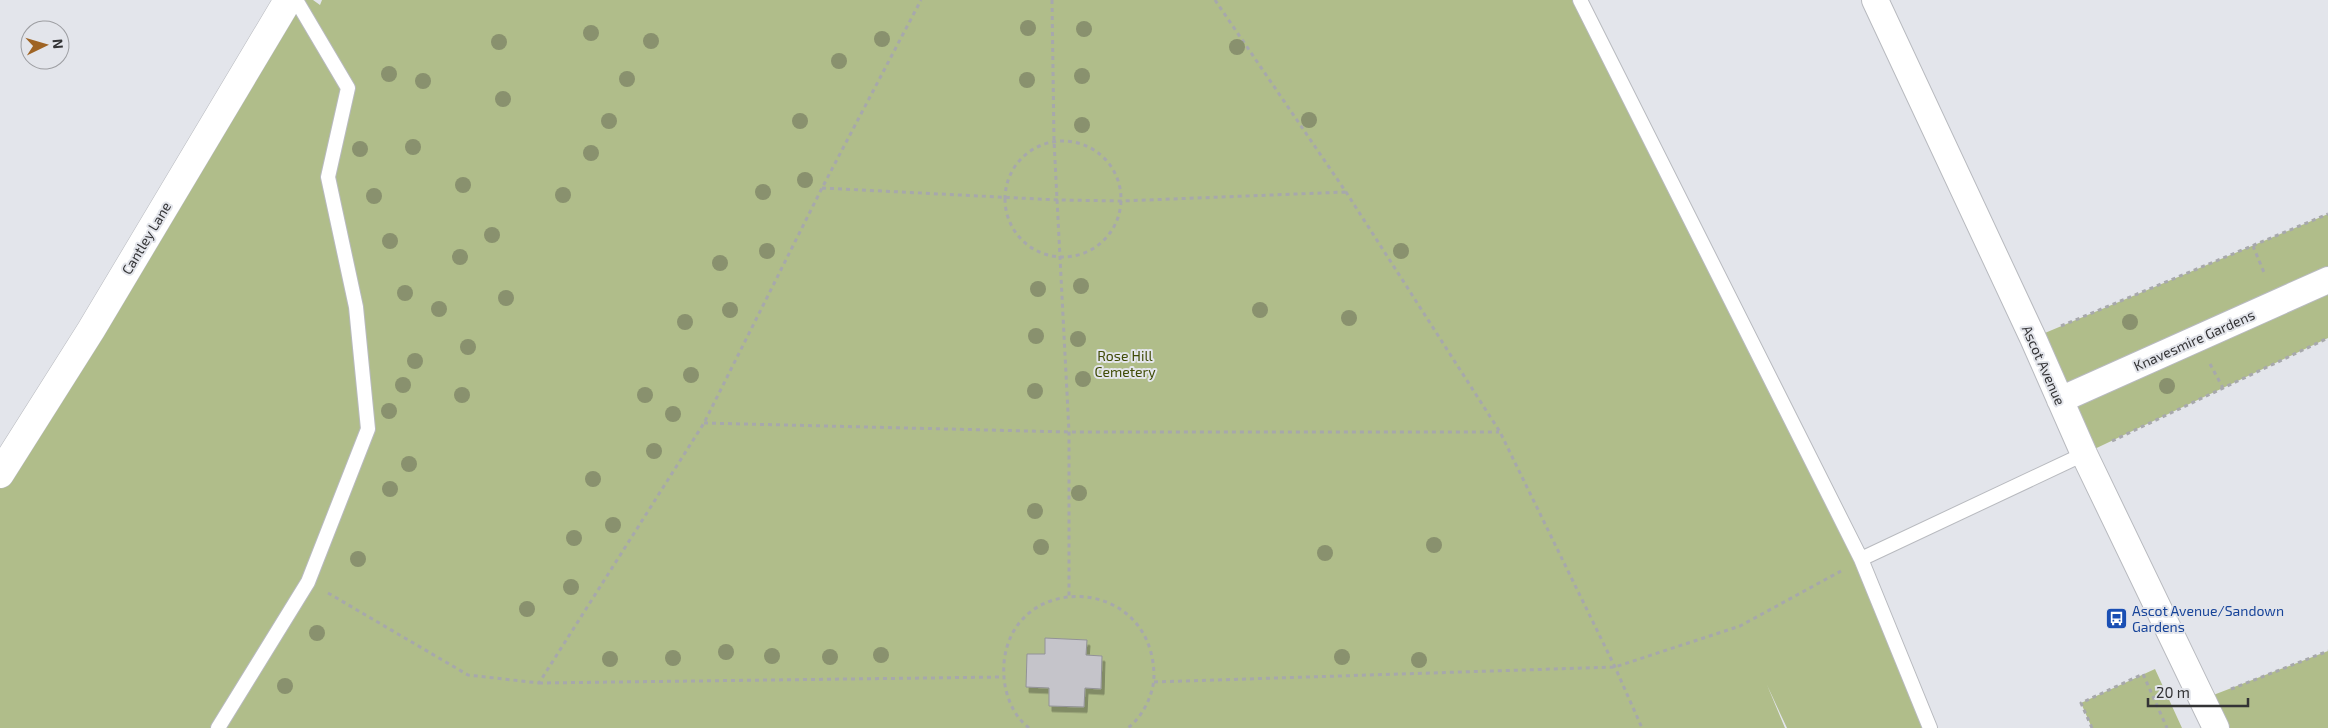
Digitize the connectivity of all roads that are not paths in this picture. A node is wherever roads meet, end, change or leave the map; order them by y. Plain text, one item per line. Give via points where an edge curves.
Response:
1 (288, 0) edge
2 (296, 0) edge
3 (1580, 0) edge
4 (1875, 0) edge
5 (2328, 280) edge
6 (2060, 400) junction
7 (2084, 454) junction
8 (0, 474) edge
9 (1861, 560) junction
10 (218, 728) edge
11 (1930, 728) edge
12 (2216, 728) edge

1 - 8 main road, Cantley Lane via 91,330
2 - 10 lane via 348,88 328,178 356,307 368,429 308,582
3 - 9 lane
4 - 6 street, Ascot Avenue
5 - 6 street, Knavesmire Gardens
6 - 7 street, Ascot Avenue
7 - 9 lane
7 - 12 street, Ascot Avenue
9 - 11 lane

